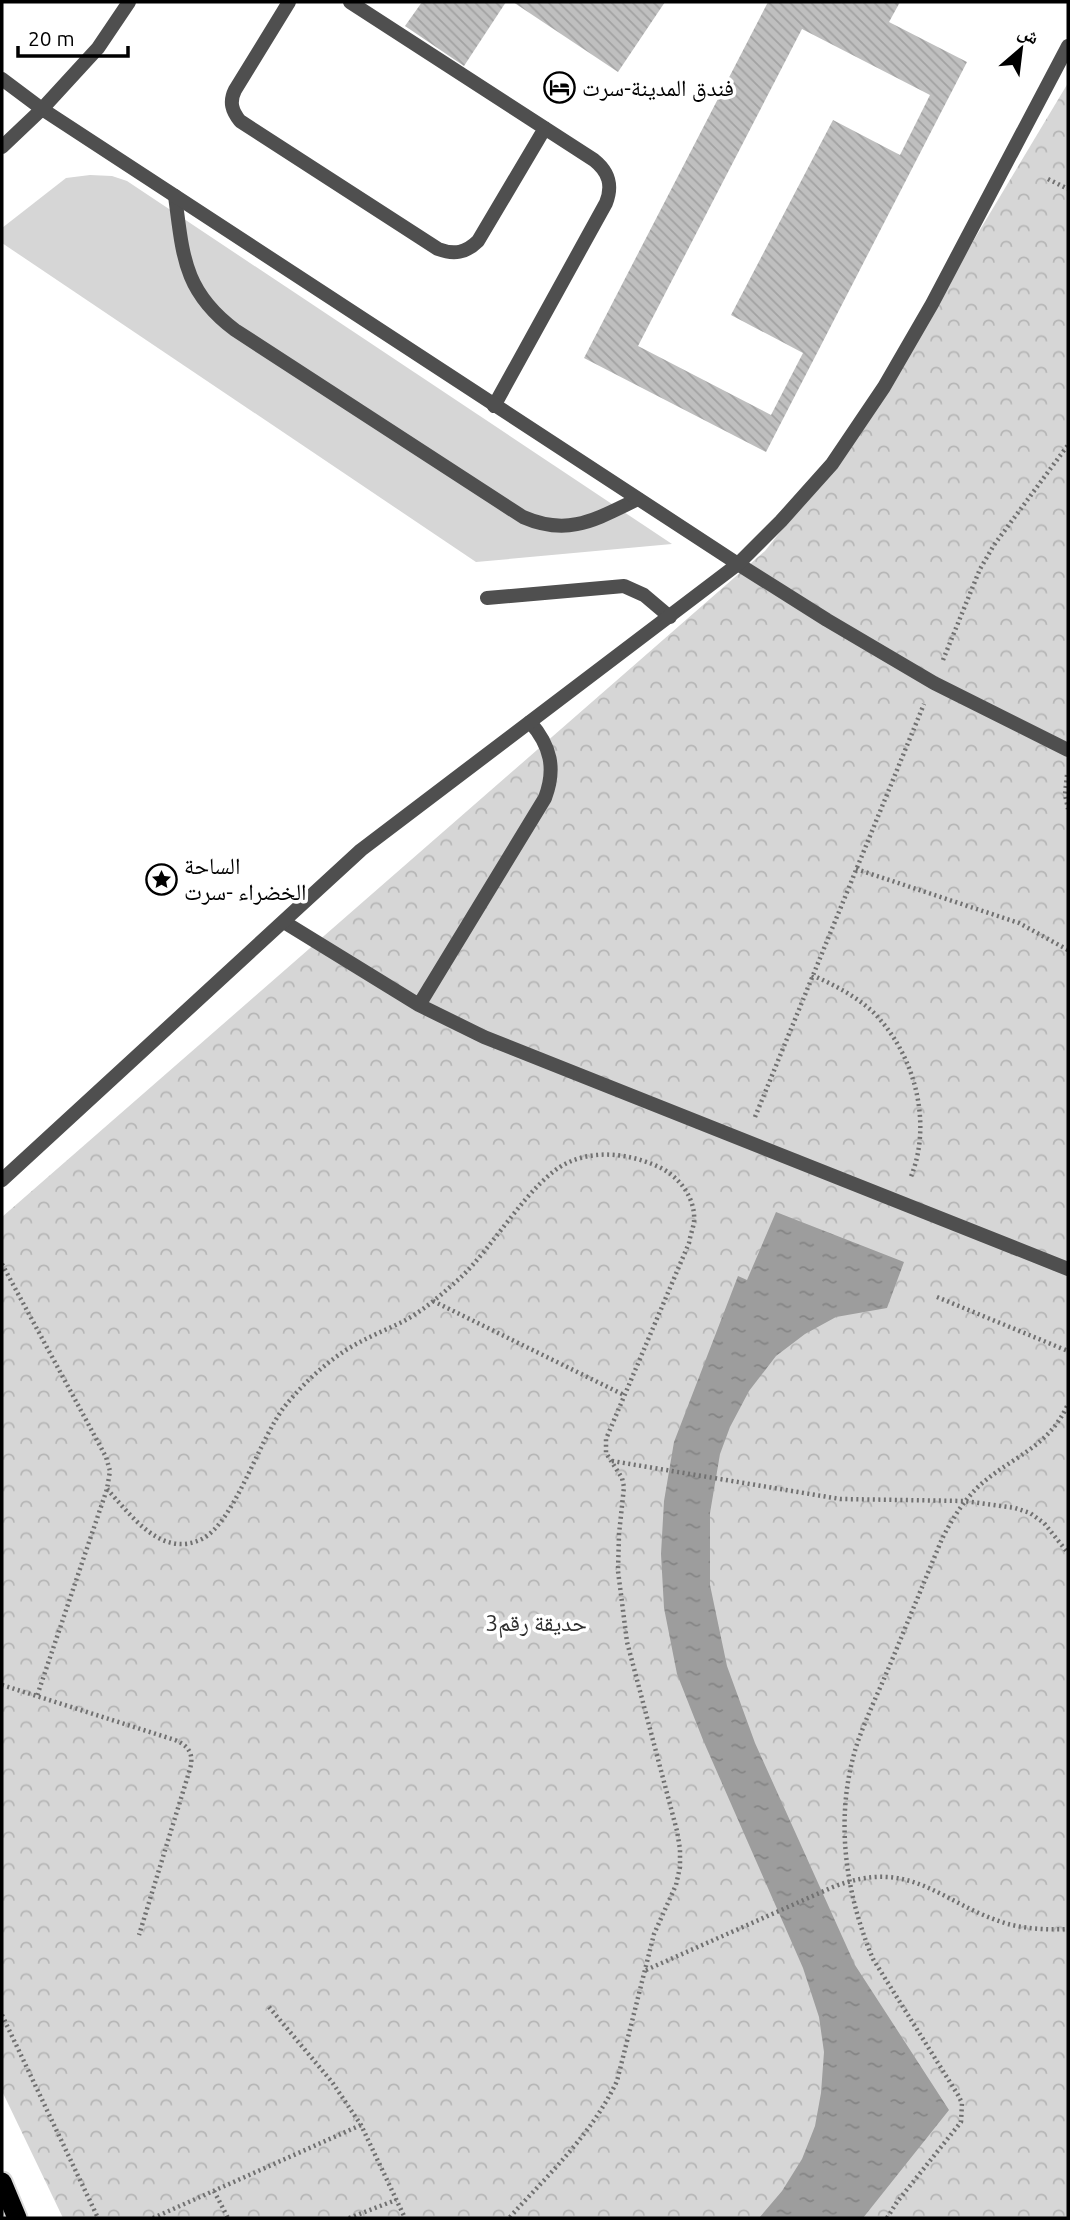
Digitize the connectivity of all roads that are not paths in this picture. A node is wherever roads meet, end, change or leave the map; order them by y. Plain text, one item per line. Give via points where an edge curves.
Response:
1 (129, 2) edge
2 (289, 2) edge
3 (350, 2) edge
4 (1068, 46) edge
5 (2, 79) edge
6 (42, 108) junction
7 (545, 128) junction
8 (2, 147) edge
9 (175, 196) junction
10 (494, 406) junction
11 (638, 499) junction
12 (738, 564) junction
13 (486, 598) dead end
14 (670, 617) junction
15 (530, 722) junction
16 (1068, 750) edge
17 (284, 922) junction
18 (419, 1005) junction
19 (2, 1180) edge
20 (1068, 1269) edge
21 (2, 2182) edge
22 (17, 2218) edge

1 - 6 street via 98,48
2 - 7 street via 235,90 234,114 438,249 460,253 478,241
3 - 7 street
4 - 12 street via 884,387 832,464
5 - 6 street
6 - 8 street
6 - 9 street
7 - 10 street via 603,167 610,195
9 - 10 street
9 - 11 street via 183,254 196,289 220,319 258,345 536,523 578,525
10 - 11 street
11 - 12 street
12 - 14 street
12 - 16 street via 934,683
13 - 14 street via 624,586
14 - 15 street
15 - 17 street via 361,850
15 - 18 street via 550,754 545,798
17 - 18 street
17 - 19 street
18 - 20 street via 484,1037
21 - 22 highway

